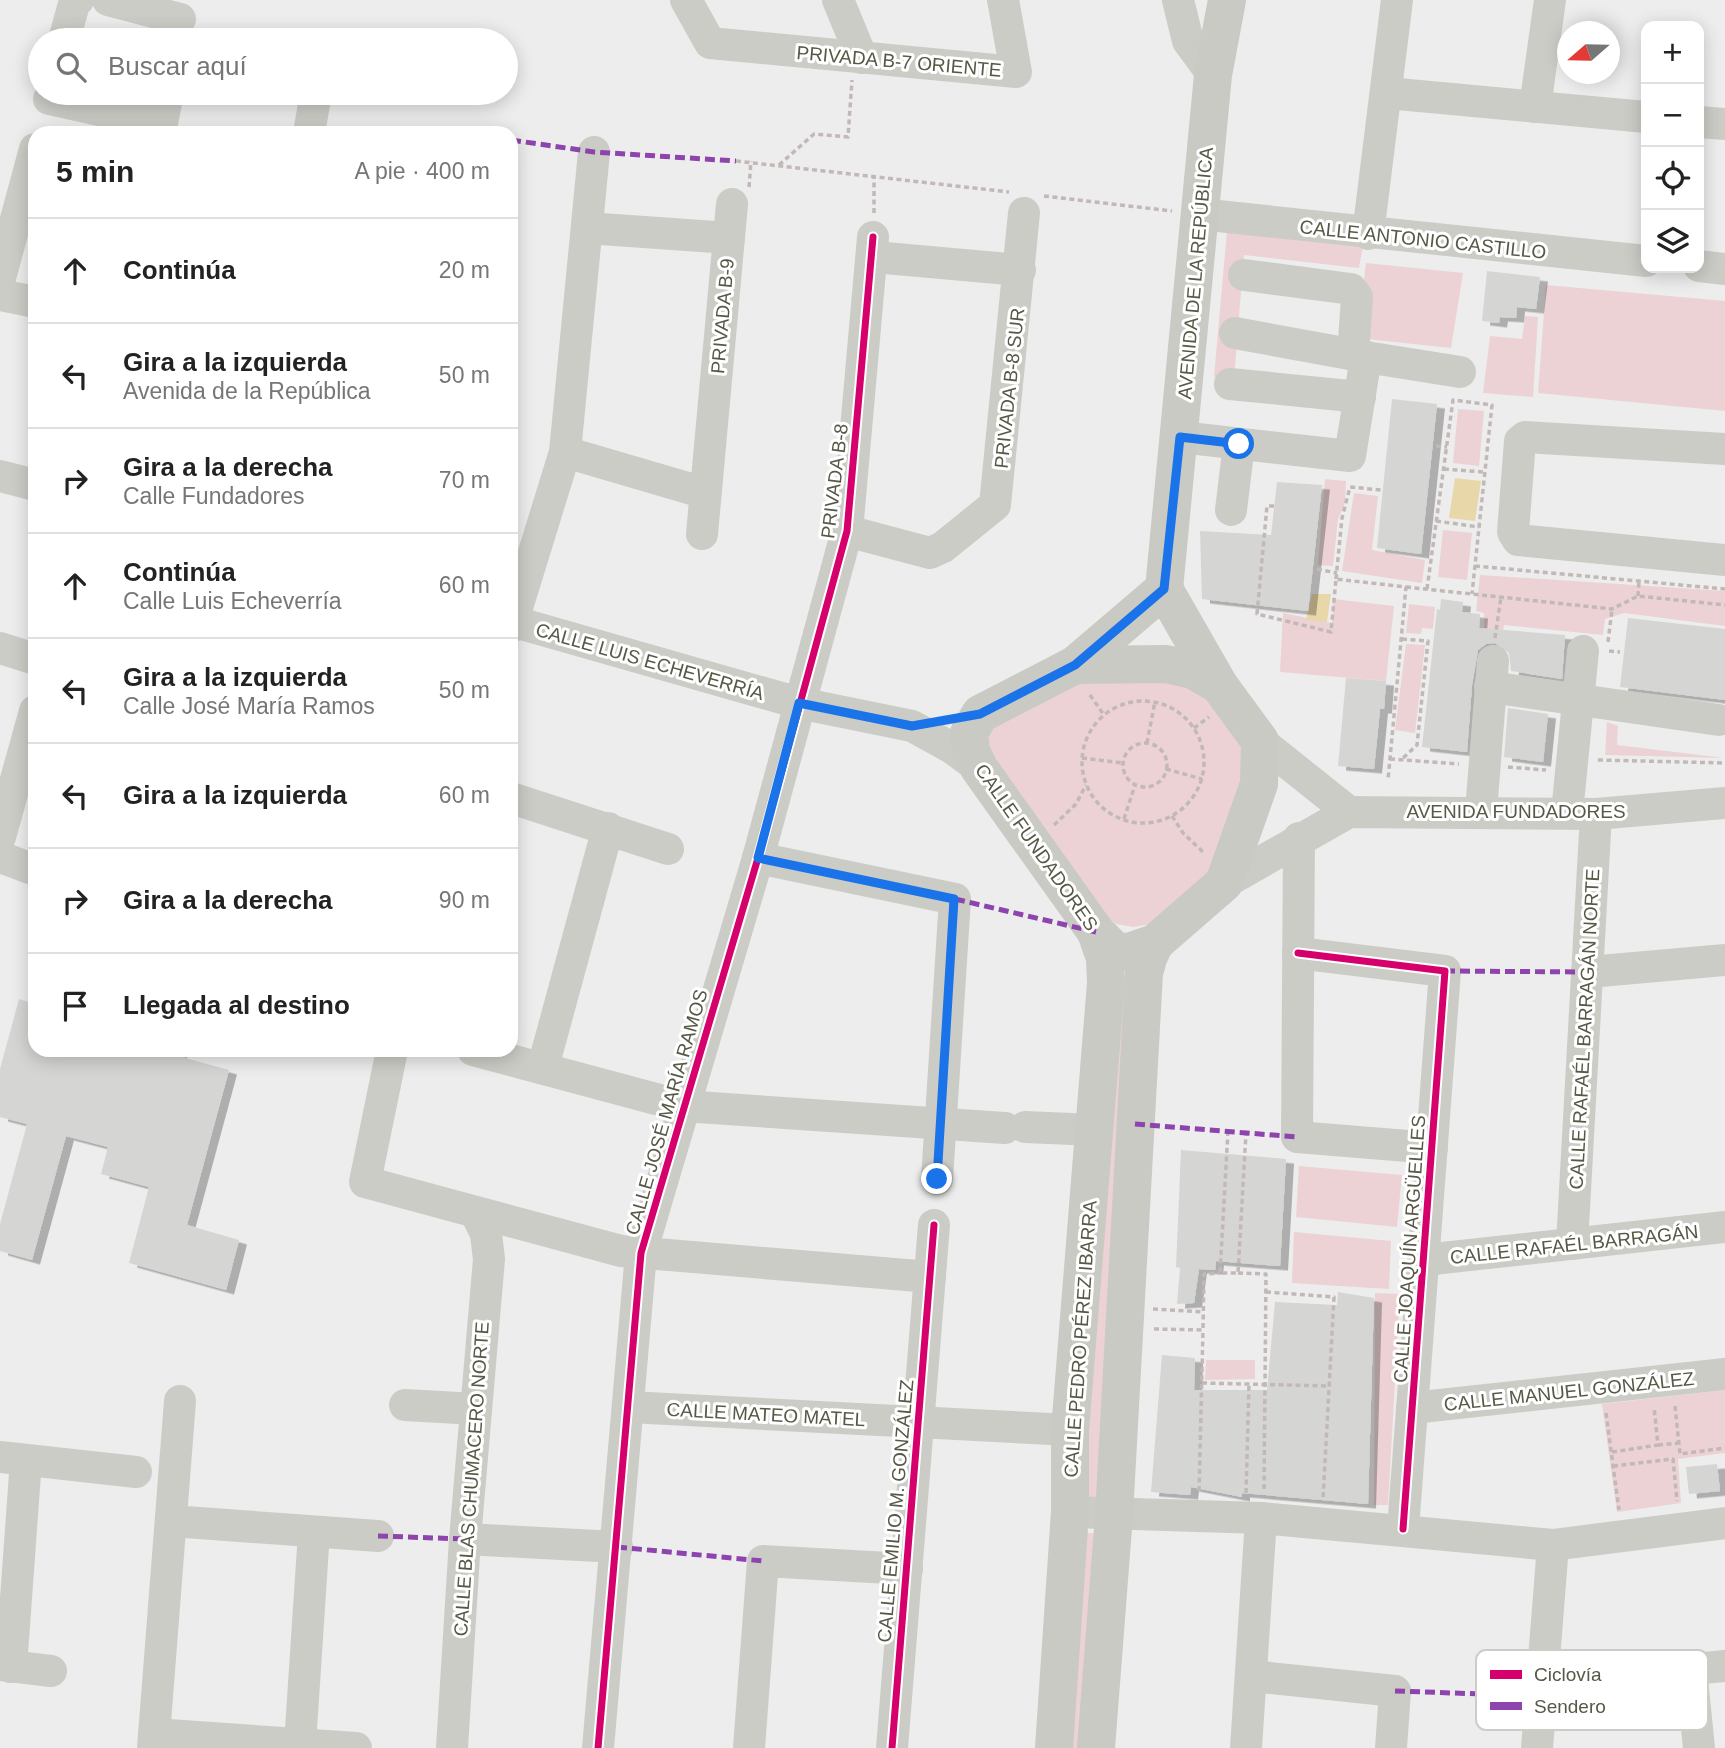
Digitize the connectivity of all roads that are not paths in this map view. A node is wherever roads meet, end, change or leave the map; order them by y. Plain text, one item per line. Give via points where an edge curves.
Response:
1 (78, 0) edge
2 (108, 0) edge
3 (686, 0) edge
4 (838, 0) edge
5 (1003, 0) edge
6 (1178, 0) edge
7 (1227, 0) edge
8 (1397, 0) edge
9 (1550, 0) edge
10 (180, 19) dead end
11 (67, 28) edge
12 (858, 57) junction
13 (1213, 75) junction
14 (1387, 93) junction
15 (47, 105) edge
16 (80, 105) edge
17 (166, 105) edge
18 (314, 105) edge
19 (1535, 107) junction
20 (1641, 117) edge
21 (1704, 122) edge
22 (1725, 124) edge
23 (41, 126) edge
24 (151, 126) edge
25 (162, 126) edge
26 (310, 126) edge
27 (594, 152) dead end
28 (28, 175) edge
29 (1024, 200) road end
30 (732, 204) dead end
31 (1199, 215) junction
32 (587, 228) junction
33 (1368, 234) junction
34 (729, 238) junction
35 (1641, 261) edge
36 (1704, 267) edge
37 (1725, 269) edge
38 (1020, 270) junction
39 (1244, 275) dead end
40 (0, 278) edge
41 (0, 295) edge
42 (28, 301) edge
43 (1235, 334) dead end
44 (1359, 356) junction
45 (1460, 372) dead end
46 (1230, 384) dead end
47 (1360, 397) junction
48 (1180, 437) junction
49 (1239, 444) junction
50 (1725, 449) edge
51 (565, 452) junction
52 (0, 476) edge
53 (28, 483) edge
54 (705, 493) junction
55 (995, 505) joint
56 (1231, 510) dead end
57 (847, 531) junction
58 (702, 534) dead end
59 (1725, 560) edge
60 (1164, 589) junction
61 (518, 601) edge
62 (518, 625) edge
63 (0, 648) edge
64 (1595, 651) road end
65 (28, 657) edge
66 (1075, 665) junction
67 (1219, 685) junction
68 (1590, 701) junction
69 (799, 703) junction
70 (980, 714) junction
71 (1718, 720) dead end
72 (912, 726) junction
73 (28, 736) edge
74 (1260, 741) junction
75 (979, 768) junction
76 (518, 800) edge
77 (1725, 803) edge
78 (1481, 811) junction
79 (1349, 812) junction
80 (1582, 814) junction
81 (608, 828) junction
82 (0, 837) edge
83 (1299, 838) junction
84 (668, 849) dead end
85 (0, 857) edge
86 (758, 858) junction
87 (28, 867) edge
88 (1224, 883) junction
89 (1096, 932) junction
90 (1155, 943) junction
91 (1298, 953) junction
92 (1725, 960) edge
93 (1589, 972) junction
94 (1122, 1023) junction
95 (391, 1057) edge
96 (500, 1057) edge
97 (543, 1068) junction
98 (682, 1106) junction
99 (942, 1126) junction
100 (1095, 1130) junction
101 (1432, 1148) junction
102 (937, 1179) dead end
103 (476, 1213) junction
104 (934, 1225) dead end
105 (1725, 1227) edge
106 (1572, 1244) junction
107 (641, 1253) junction
108 (1424, 1260) junction
109 (930, 1277) junction
110 (1725, 1374) edge
111 (180, 1401) dead end
112 (405, 1405) dead end
113 (629, 1407) junction
114 (1412, 1408) junction
115 (476, 1409) junction
116 (918, 1422) junction
117 (1070, 1430) junction
118 (13, 1458) edge
119 (136, 1472) dead end
120 (1257, 1506) junction
121 (1070, 1511) junction
122 (1114, 1515) junction
123 (171, 1521) junction
124 (1725, 1523) edge
125 (1403, 1529) junction
126 (314, 1532) junction
127 (378, 1536) dead end
128 (465, 1539) junction
129 (1553, 1545) junction
130 (617, 1547) junction
131 (906, 1569) junction
132 (1545, 1650) edge
133 (6, 1666) edge
134 (51, 1671) dead end
135 (1251, 1676) junction
136 (1539, 1730) edge
137 (1697, 1730) edge
138 (153, 1741) edge
139 (300, 1744) junction
140 (356, 1748) edge
141 (452, 1748) edge
142 (598, 1748) edge
143 (749, 1748) edge
144 (892, 1748) edge
145 (1054, 1748) edge
146 (1096, 1748) edge
147 (1246, 1748) edge
148 (1391, 1748) edge
149 (1538, 1748) edge
150 (1699, 1748) edge

1 - 11 street
2 - 10 street
3 - 12 street, PRIVADA B-7 ORIENTE via 710,43
4 - 12 street
5 - 12 street, PRIVADA B-7 ORIENTE via 1016,72
6 - 13 street via 1188,41
7 - 13 main road, AVENIDA DE LA REPÚBLICA
8 - 14 street
9 - 19 street
13 - 31 main road, AVENIDA DE LA REPÚBLICA
14 - 19 street
14 - 33 street
15 - 23 street
16 - 24 street
17 - 25 street
18 - 26 street
19 - 20 street
21 - 22 street
27 - 32 street
28 - 40 street
29 - 38 street, PRIVADA B-8 SUR
30 - 34 street
31 - 33 street, CALLE ANTONIO CASTILLO
31 - 48 main road, AVENIDA DE LA REPÚBLICA
32 - 34 street, PRIVADA B-9
32 - 51 street
33 - 35 street, CALLE ANTONIO CASTILLO
34 - 54 street, PRIVADA B-9
36 - 37 street
38 - 55 street, PRIVADA B-8 SUR
38 - 57 street, PRIVADA B-8 via 874,247
39 - 44 street via 1351,289 1357,297
41 - 42 street
43 - 44 street
44 - 45 street
44 - 47 street
46 - 47 street
47 - 49 street via 1350,456
48 - 49 street
48 - 60 main road, AVENIDA DE LA REPÚBLICA
49 - 56 street
50 - 59 street via 1525,437 1520,441 1513,532 1518,540
51 - 54 street
51 - 61 street
52 - 53 street
54 - 58 street, PRIVADA B-9
55 - 57 street, PRIVADA B-8 via 930,553
57 - 69 street, PRIVADA B-8
60 - 66 main road
60 - 67 main road
62 - 69 street, CALLE LUIS ECHEVERRÍA
63 - 65 street
64 - 68 street, CALLE RAFAÉL BARRAGÁN NORTE
66 - 67 main road via 1166,664 1193,670
66 - 70 main road
67 - 74 main road
68 - 71 street
68 - 78 street via 1491,674
68 - 80 street, CALLE RAFAÉL BARRAGÁN NORTE via 1571,772
69 - 72 street, CALLE LUIS ECHEVERRÍA
69 - 86 street, CALLE JOSÉ MARÍA RAMOS
70 - 72 street, CALLE LUIS ECHEVERRÍA
70 - 75 main road, CALLE FUNDADORES via 970,733 971,751
72 - 75 street, CALLE LUIS ECHEVERRÍA
73 - 82 street
74 - 79 street
74 - 88 main road, CALLE FUNDADORES via 1259,784
75 - 89 main road, CALLE FUNDADORES
76 - 81 street
77 - 80 street, AVENIDA FUNDADORES
78 - 79 street, AVENIDA FUNDADORES
78 - 80 street, AVENIDA FUNDADORES
79 - 83 street, CALLE FUNDADORES
80 - 93 street, CALLE RAFAÉL BARRAGÁN NORTE
81 - 84 street
81 - 97 street
83 - 88 street, CALLE FUNDADORES
83 - 91 street
85 - 87 street
86 - 98 street, CALLE JOSÉ MARÍA RAMOS
86 - 99 street via 954,899
88 - 90 main road, CALLE FUNDADORES
89 - 90 main road, CALLE FUNDADORES via 1115,951 1124,953
89 - 94 main road, CALLE PEDRO PÉREZ IBARRA
90 - 94 main road, CALLE PEDRO PÉREZ IBARRA
91 - 101 street via 1297,1137
91 - 101 street, CALLE JOAQUÍN ARGÜELLES via 1445,971
92 - 93 street
93 - 106 street, CALLE RAFAÉL BARRAGÁN NORTE
94 - 100 main road, CALLE PEDRO PÉREZ IBARRA
94 - 122 main road, CALLE PEDRO PÉREZ IBARRA via 1124,1317
95 - 103 street, CALLE JOSÉ MARÍA RAMOS via 365,1182
96 - 97 street
97 - 98 street
98 - 99 street
98 - 107 street, CALLE JOSÉ MARÍA RAMOS
99 - 100 street
99 - 102 street
100 - 117 main road, CALLE PEDRO PÉREZ IBARRA
101 - 108 street, CALLE JOAQUÍN ARGÜELLES
103 - 107 street, CALLE JOSÉ MARÍA RAMOS
103 - 115 street, CALLE BLAS CHUMACERO NORTE via 486,1234 489,1259
104 - 109 street, CALLE EMILIO M. GONZÁLEZ
105 - 106 street, CALLE RAFAÉL BARRAGÁN
106 - 108 street, CALLE RAFAÉL BARRAGÁN
107 - 109 street, CALLE JOSÉ MARÍA RAMOS
107 - 113 street, CALLE JOSÉ MARÍA RAMOS
108 - 114 street, CALLE JOAQUÍN ARGÜELLES
109 - 116 street, CALLE EMILIO M. GONZÁLEZ
110 - 114 street, CALLE MANUEL GONZÁLEZ
111 - 123 street
112 - 115 street
113 - 116 street, CALLE MATEO MATEL
113 - 130 street, CALLE JOSÉ MARÍA RAMOS
114 - 125 street, CALLE JOAQUÍN ARGÜELLES
115 - 128 street, CALLE BLAS CHUMACERO NORTE
116 - 117 street, CALLE MATEO MATEL
116 - 131 street, CALLE EMILIO M. GONZÁLEZ
117 - 121 main road, CALLE PEDRO PÉREZ IBARRA
118 - 119 street
118 - 133 street
120 - 122 street
120 - 125 street
120 - 135 street
121 - 122 street
121 - 145 main road, CALLE PEDRO PÉREZ IBARRA
122 - 146 main road, CALLE PEDRO PÉREZ IBARRA
123 - 126 street
123 - 138 street
124 - 129 street
125 - 129 street
126 - 127 street
126 - 139 street
128 - 130 street
128 - 141 street, CALLE BLAS CHUMACERO NORTE
129 - 132 street
130 - 142 street, CALLE JOSÉ MARÍA RAMOS
131 - 143 street via 763,1561
131 - 144 street, CALLE EMILIO M. GONZÁLEZ
133 - 134 street
135 - 147 street
135 - 148 street via 1395,1691
136 - 149 street
137 - 150 street
138 - 139 street
139 - 140 street

